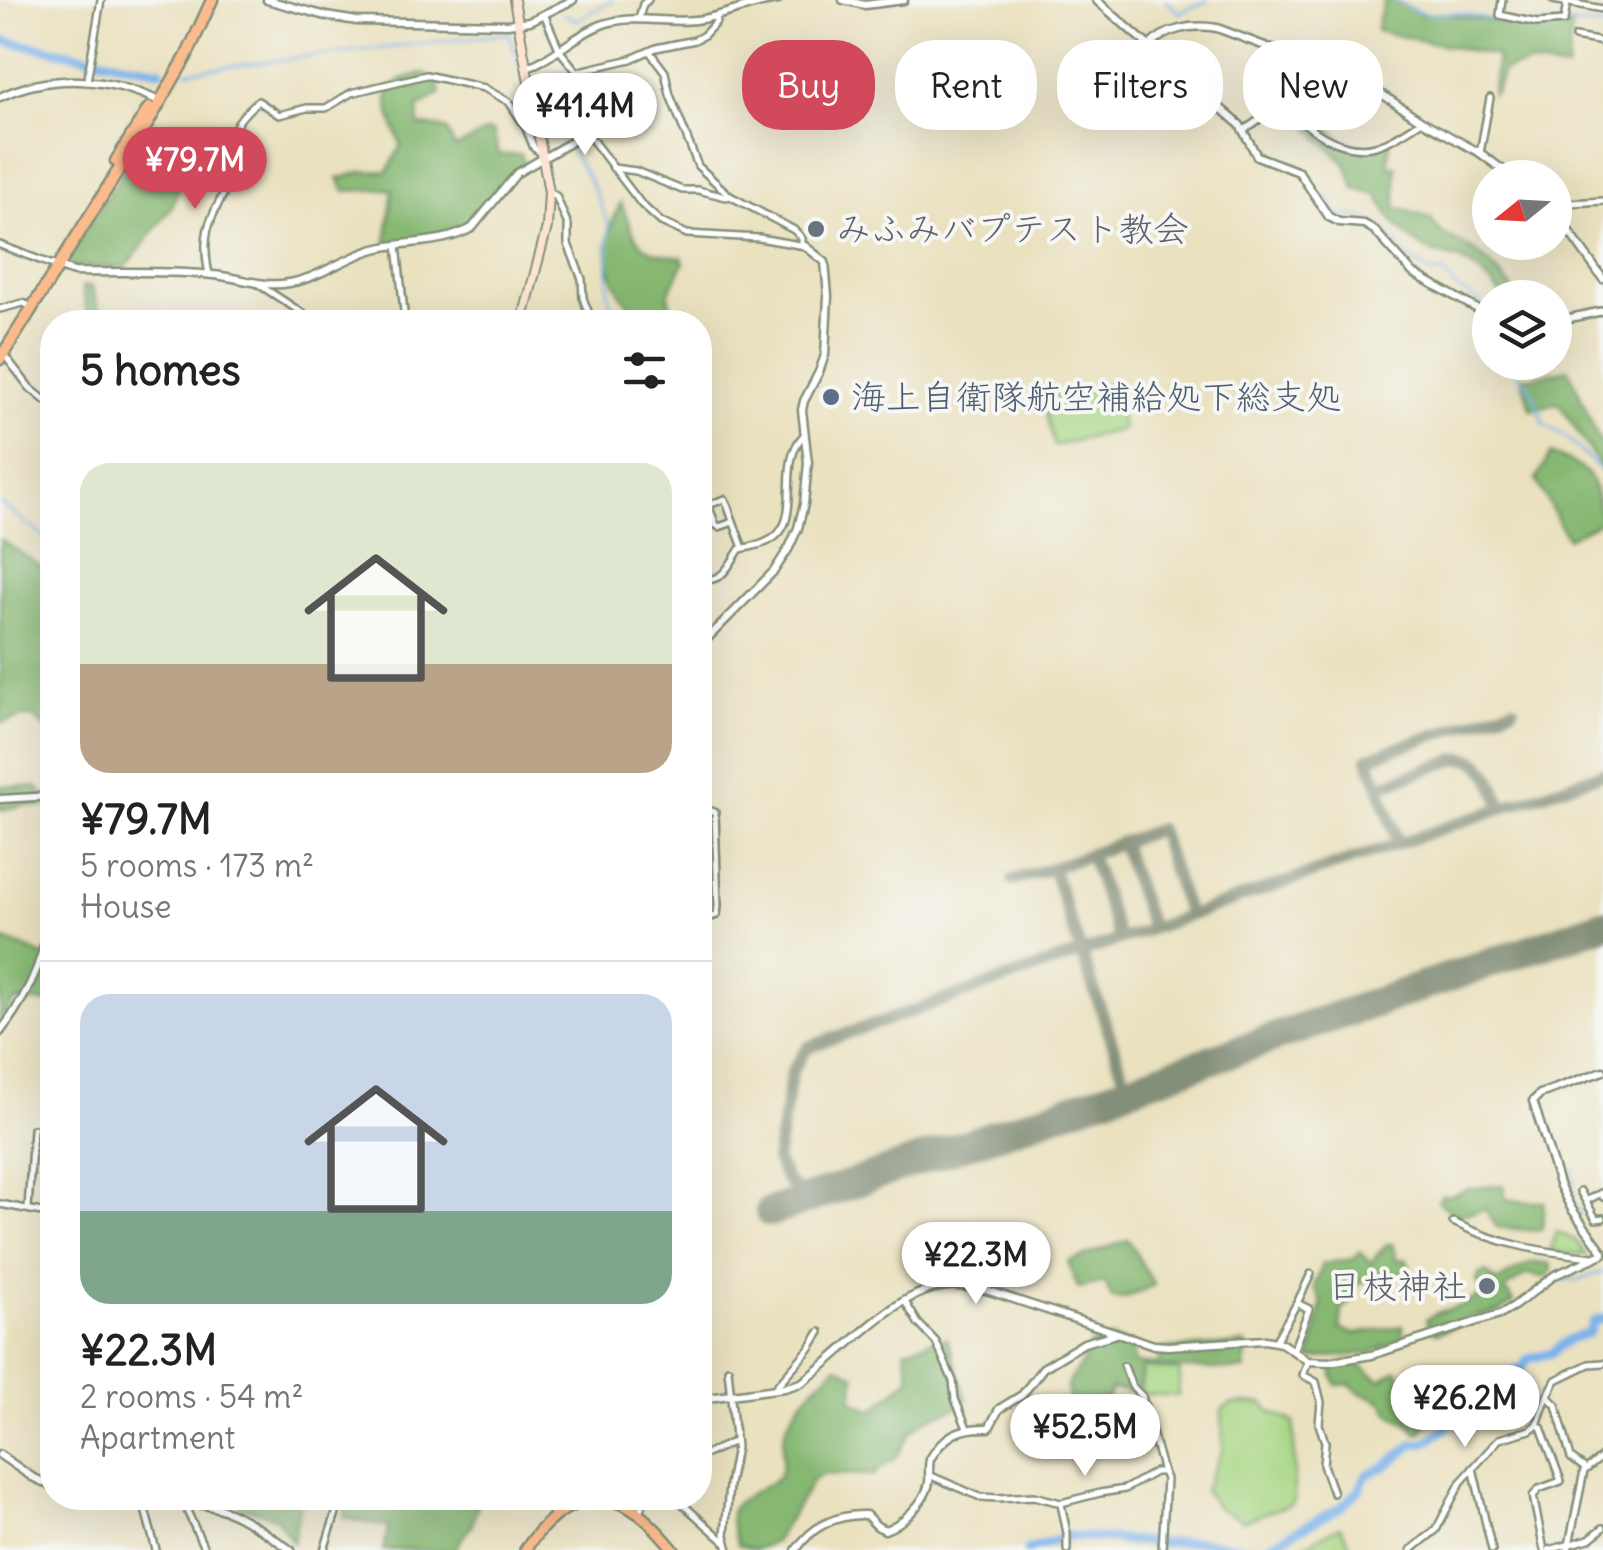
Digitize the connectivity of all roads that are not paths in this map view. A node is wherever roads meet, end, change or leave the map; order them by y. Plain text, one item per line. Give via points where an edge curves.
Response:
1 (101, 0) edge
2 (209, 0) edge
3 (268, 0) edge
4 (514, 0) edge
5 (574, 0) edge
6 (648, 0) edge
7 (778, 0) edge
8 (843, 0) edge
9 (904, 0) edge
10 (1096, 0) edge
11 (1502, 0) edge
12 (1553, 0) edge
13 (1567, 2) edge
14 (1603, 8) edge
15 (545, 16) junction
16 (715, 16) junction
17 (640, 18) junction
18 (519, 24) junction
19 (1575, 37) dead end
20 (1143, 40) edge
21 (1156, 40) edge
22 (1603, 42) edge
23 (560, 51) junction
24 (650, 52) junction
25 (527, 67) junction
26 (578, 73) junction
27 (544, 78) dead end
28 (87, 81) junction
29 (0, 97) edge
30 (1490, 98) dead end
31 (157, 100) junction
32 (566, 105) junction
33 (1223, 111) edge
34 (1422, 121) junction
35 (1243, 129) edge
36 (1244, 130) edge
37 (1310, 130) edge
38 (587, 133) junction
39 (1480, 153) junction
40 (542, 156) junction
41 (1490, 160) edge
42 (613, 168) junction
43 (549, 192) junction
44 (730, 196) junction
45 (1603, 201) edge
46 (1572, 203) edge
47 (1572, 236) edge
48 (0, 245) edge
49 (398, 245) junction
50 (803, 246) junction
51 (55, 266) junction
52 (209, 274) junction
53 (1603, 279) edge
54 (258, 284) junction
55 (28, 304) junction
56 (1472, 305) edge
57 (0, 309) edge
58 (298, 310) edge
59 (405, 310) edge
60 (525, 310) edge
61 (588, 310) edge
62 (1603, 312) edge
63 (1572, 318) edge
64 (1, 353) edge
65 (40, 396) edge
66 (804, 435) junction
67 (712, 504) edge
68 (712, 516) edge
69 (733, 522) junction
70 (743, 548) junction
71 (712, 580) edge
72 (712, 634) edge
73 (40, 797) edge
74 (0, 799) edge
75 (712, 811) edge
76 (712, 917) edge
77 (40, 961) edge
78 (0, 1032) edge
79 (1603, 1072) edge
80 (32, 1129) dead end
81 (1580, 1191) dead end
82 (1603, 1197) edge
83 (1586, 1201) junction
84 (0, 1204) edge
85 (28, 1209) junction
86 (40, 1212) edge
87 (1594, 1215) junction
88 (1603, 1218) edge
89 (1453, 1222) dead end
90 (1582, 1225) junction
91 (1601, 1254) edge
92 (1310, 1274) dead end
93 (904, 1300) junction
94 (1296, 1304) junction
95 (820, 1332) dead end
96 (1117, 1334) junction
97 (1276, 1342) junction
98 (1293, 1351) junction
99 (1308, 1361) junction
100 (1603, 1363) edge
101 (1124, 1366) dead end
102 (728, 1369) dead end
103 (774, 1389) junction
104 (730, 1394) junction
105 (1547, 1396) junction
106 (712, 1397) edge
107 (1537, 1425) junction
108 (966, 1428) junction
109 (735, 1441) junction
110 (712, 1452) edge
111 (0, 1455) edge
112 (1603, 1456) edge
113 (1472, 1468) junction
114 (1586, 1469) junction
115 (1163, 1472) junction
116 (928, 1476) junction
117 (40, 1480) edge
118 (1334, 1492) dead end
119 (1061, 1502) junction
120 (145, 1510) edge
121 (188, 1510) edge
122 (220, 1510) edge
123 (337, 1510) edge
124 (552, 1510) edge
125 (564, 1510) edge
126 (633, 1510) edge
127 (641, 1510) edge
128 (689, 1510) edge
129 (640, 1514) junction
130 (554, 1515) junction
131 (1603, 1528) edge
132 (1591, 1538) junction
133 (1162, 1545) edge
134 (1067, 1546) edge
135 (728, 1547) edge
136 (1568, 1548) edge
137 (156, 1550) edge
138 (205, 1550) edge
139 (291, 1550) edge
140 (324, 1550) edge
141 (525, 1550) edge
142 (674, 1550) edge
143 (796, 1550) edge
144 (1411, 1550) edge
145 (1492, 1550) edge
146 (1546, 1550) edge
147 (1594, 1550) edge

1 - 28 street
2 - 31 highway
3 - 18 street via 357,21
4 - 18 main road
5 - 15 street
6 - 17 street
7 - 16 street
8 - 9 street
10 - 20 street
11 - 13 street via 1500,15 1537,23 1564,21
12 - 13 street
13 - 14 street
15 - 18 street
15 - 23 street
16 - 17 street
16 - 24 street via 704,35
17 - 23 street via 600,25
18 - 25 main road
19 - 22 street
21 - 34 street via 1193,26 1217,28 1368,85
23 - 25 street
23 - 26 street
24 - 26 street
24 - 44 street via 665,72 698,166
25 - 40 main road
26 - 32 street
27 - 32 street
28 - 29 street via 48,81
28 - 31 street
30 - 39 street
31 - 51 highway
32 - 38 street
33 - 35 street
34 - 37 street via 1372,147
34 - 39 street
36 - 56 street via 1257,156 1302,176 1329,217 1374,230 1413,273
38 - 40 street
38 - 42 street
39 - 41 street
40 - 43 main road
40 - 49 street via 517,173 472,228 436,242
40 - 52 street via 509,102 452,79 426,74 351,93 326,108 279,115 258,101 241,116 230,145 236,168 204,239
42 - 44 street via 682,190
42 - 50 street via 642,205 673,229
43 - 60 main road
43 - 61 street via 568,225
44 - 50 street via 794,230
45 - 46 street
47 - 53 street
48 - 51 street
49 - 54 street via 310,278
49 - 59 street
50 - 66 street via 825,262 828,296 824,361 804,401
51 - 52 street via 74,272
51 - 55 highway
51 - 64 highway
52 - 54 street
54 - 58 street
55 - 57 street
55 - 64 highway
62 - 63 street
64 - 65 street
66 - 70 street via 792,450 786,522 768,542
66 - 72 street via 808,463 794,539 774,571
67 - 69 street via 725,499
68 - 69 street via 719,527
69 - 70 street
70 - 71 street via 727,572
73 - 74 street
75 - 76 street via 718,906
77 - 78 street
79 - 90 street via 1533,1101 1559,1184
80 - 85 street
81 - 83 street
82 - 83 street
83 - 87 street
84 - 85 street
85 - 86 street
87 - 88 street
87 - 90 street
89 - 91 street via 1545,1252
90 - 91 street
91 - 99 street via 1492,1317 1372,1355
92 - 94 street
93 - 96 street via 964,1286
93 - 103 street via 807,1378
93 - 108 street via 936,1342
94 - 97 street
94 - 98 street via 1309,1309
95 - 103 street
96 - 97 street via 1168,1346
96 - 108 street via 1084,1343 1043,1368 1022,1395 999,1409 989,1428
97 - 98 street
98 - 99 street
99 - 118 street via 1303,1376 1316,1382 1320,1396 1323,1465
100 - 105 street via 1559,1378
101 - 115 street via 1142,1396
102 - 104 street
103 - 104 street
104 - 106 street
104 - 109 street
105 - 107 street
105 - 114 street via 1556,1405 1571,1458
107 - 113 street via 1499,1439
107 - 146 street via 1560,1482 1533,1496
108 - 116 street via 931,1456
109 - 110 street
109 - 135 street
111 - 117 street
112 - 114 street
113 - 144 street via 1441,1524
113 - 145 street
114 - 136 street
115 - 119 street via 1125,1490
115 - 133 street
116 - 119 street via 980,1497
116 - 143 street via 924,1496 889,1530 861,1514 834,1518
119 - 134 street
120 - 137 street
121 - 138 street
122 - 139 street
123 - 140 street
124 - 130 street
125 - 130 main road
126 - 129 main road
127 - 129 street
128 - 135 street
129 - 142 main road
130 - 141 main road
131 - 132 street
132 - 136 street
132 - 147 street
136 - 146 street

